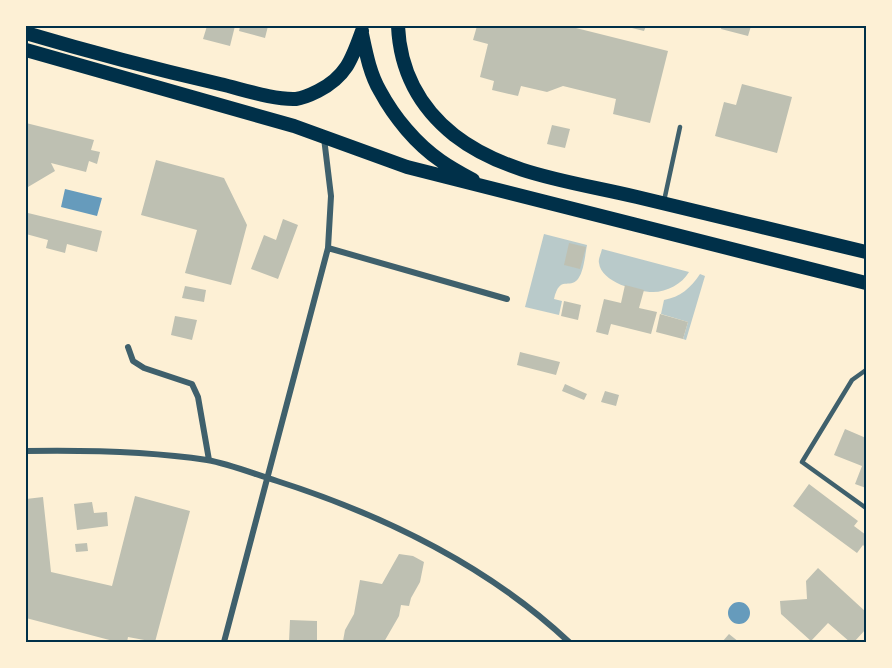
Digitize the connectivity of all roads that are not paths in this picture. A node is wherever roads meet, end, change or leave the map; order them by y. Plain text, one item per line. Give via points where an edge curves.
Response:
1 (398, 26) edge
2 (362, 28) edge
3 (26, 33) edge
4 (26, 50) edge
5 (680, 127) dead end
6 (324, 138) junction
7 (487, 188) junction
8 (663, 203) junction
9 (328, 248) junction
10 (867, 252) edge
11 (867, 283) edge
12 (507, 299) dead end
13 (128, 347) dead end
14 (867, 370) edge
15 (26, 451) edge
16 (209, 460) junction
17 (267, 478) junction
18 (867, 508) edge
19 (224, 642) edge
20 (569, 642) edge

1 - 8 main road via 411,85 428,110 455,136 512,167
2 - 3 main road via 344,72 333,82 297,99 124,62
2 - 7 main road via 379,90 398,118 440,161
4 - 6 main road
5 - 8 lane
6 - 7 main road via 407,167
6 - 9 street via 331,196
7 - 11 main road
8 - 10 main road
9 - 12 street
9 - 17 street
13 - 16 street via 133,361 144,368 192,384 198,397
14 - 18 lane via 852,380 802,462
15 - 16 street via 130,453
16 - 17 street
17 - 19 street
17 - 20 street via 327,497 435,546 520,601

